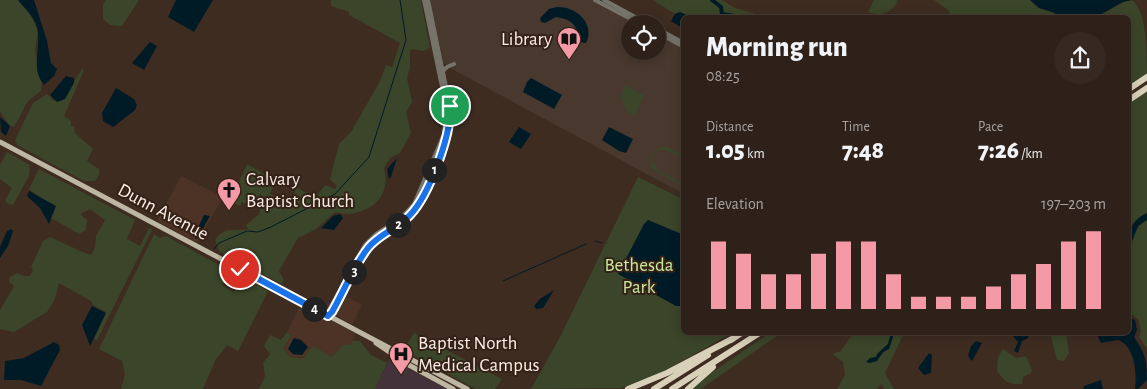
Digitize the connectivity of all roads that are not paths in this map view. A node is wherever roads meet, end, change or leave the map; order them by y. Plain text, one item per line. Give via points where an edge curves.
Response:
1 (424, 0) edge
2 (428, 0) edge
3 (595, 0) edge
4 (604, 0) edge
5 (428, 8) junction
6 (623, 15) edge
7 (632, 15) edge
8 (666, 33) edge
9 (666, 37) edge
10 (681, 40) edge
11 (681, 45) edge
12 (454, 64) dead end
13 (443, 72) junction
14 (1147, 77) edge
15 (1131, 88) edge
16 (1147, 88) edge
17 (1131, 99) edge
18 (0, 142) edge
19 (357, 263) junction
20 (328, 316) junction
21 (738, 335) edge
22 (758, 335) edge
23 (759, 335) edge
24 (366, 336) junction
25 (734, 338) junction
26 (438, 374) junction
27 (436, 380) junction
28 (453, 389) edge
29 (467, 389) edge
30 (628, 389) edge
31 (654, 389) edge
32 (672, 389) edge
33 (688, 389) edge

1 - 5 street
2 - 5 street
3 - 6 street
4 - 7 street
5 - 13 street
5 - 19 street via 446,106 444,134 414,204 372,237
8 - 10 street
9 - 11 street
12 - 13 street
13 - 19 street via 450,106 449,132 424,194 410,215 374,242
14 - 15 highway
16 - 17 highway
18 - 20 main road, Dunn Avenue
19 - 20 street
20 - 24 main road, Dunn Avenue
21 - 25 highway
22 - 32 highway
23 - 33 highway
24 - 26 main road, Dunn Avenue
24 - 27 main road, Dunn Avenue
25 - 30 highway
25 - 31 highway
26 - 27 main road
26 - 29 main road, Dunn Avenue
27 - 28 main road, Dunn Avenue

